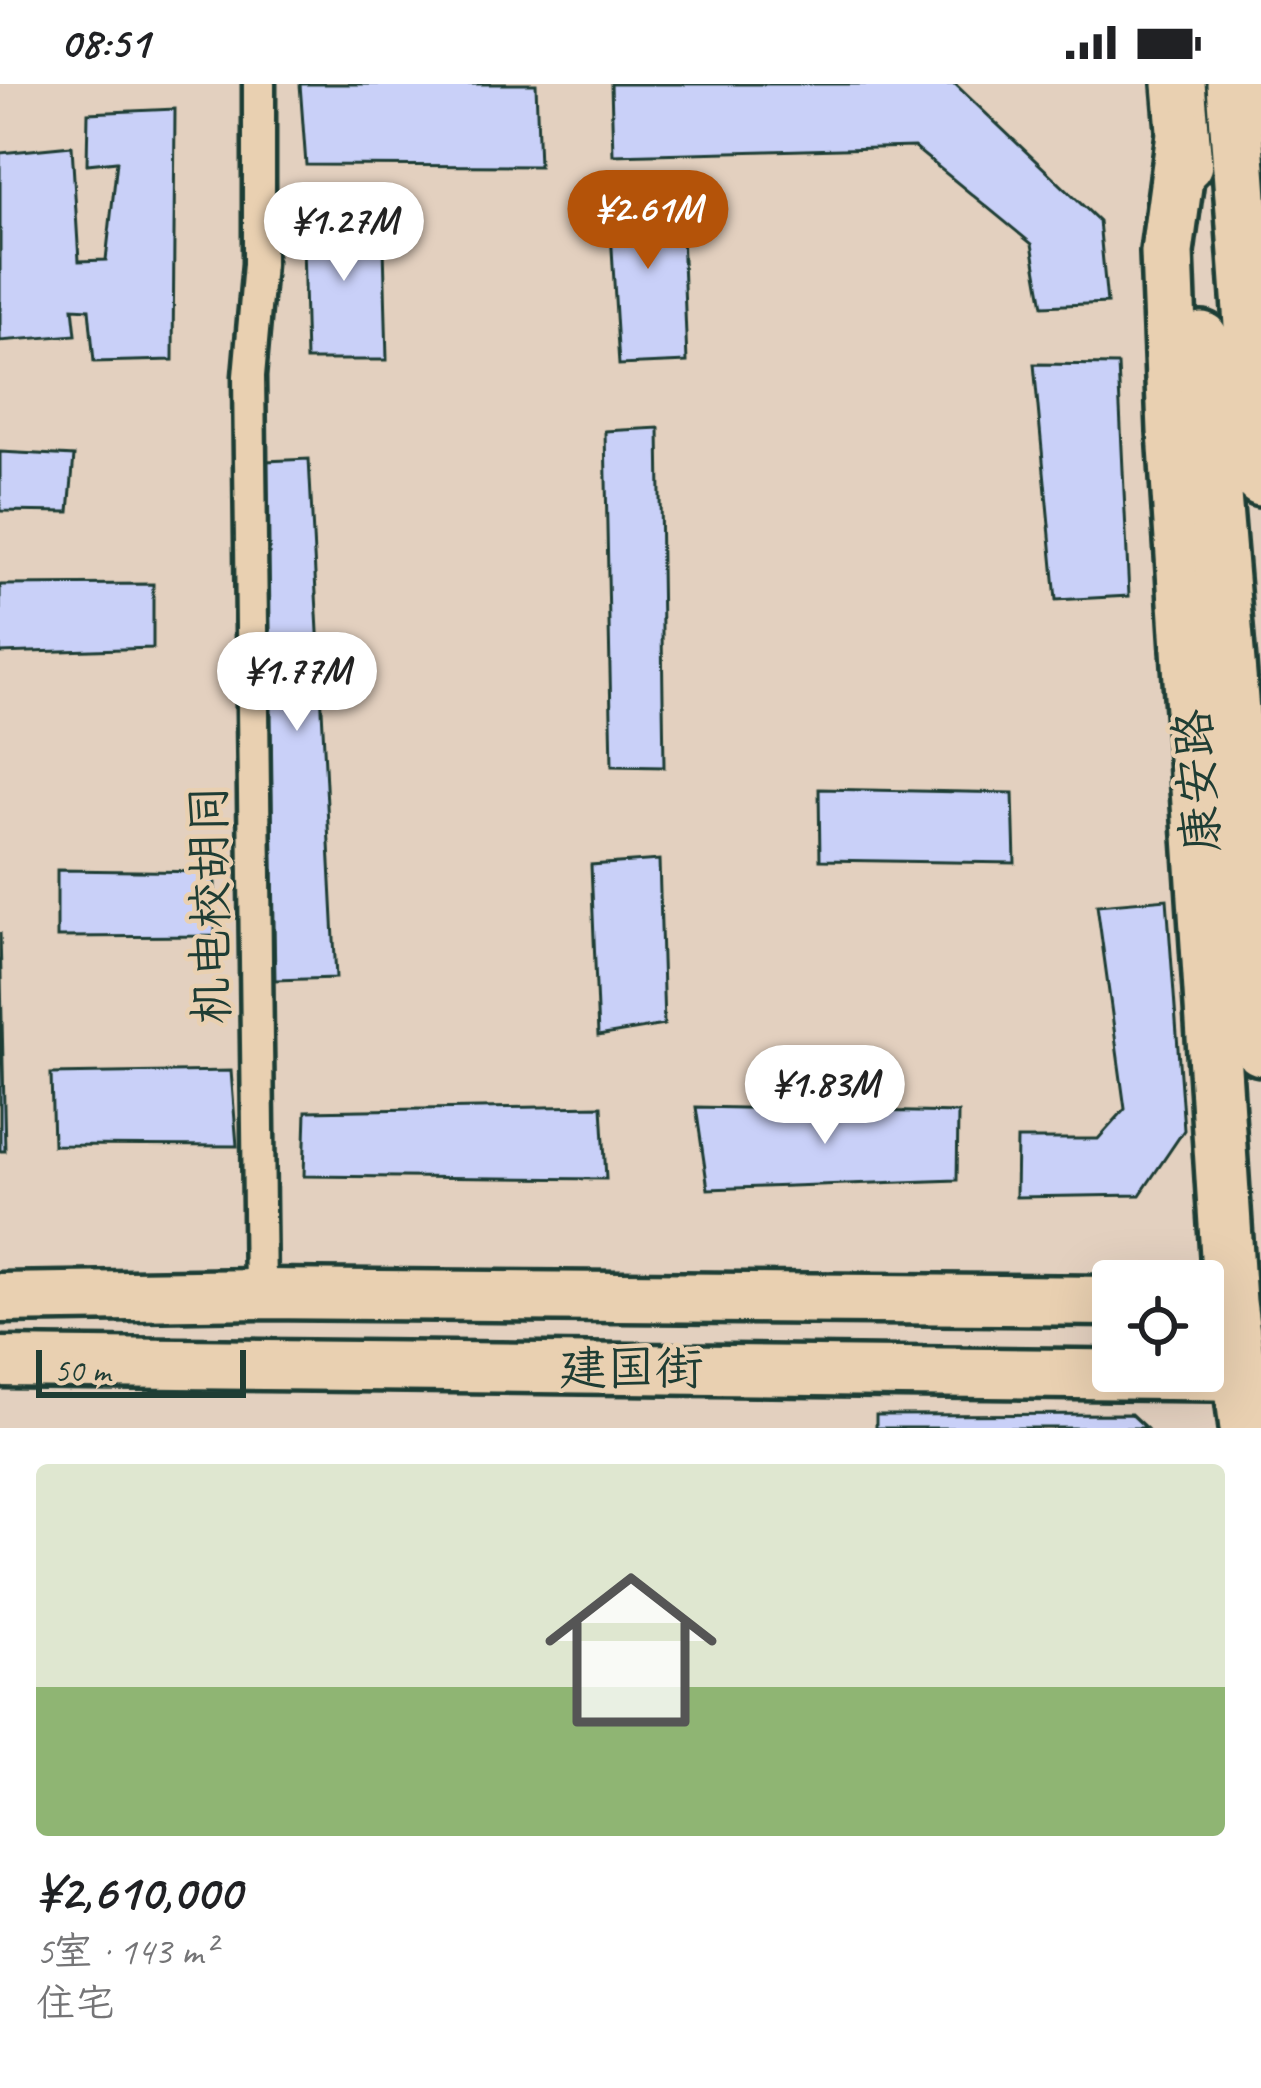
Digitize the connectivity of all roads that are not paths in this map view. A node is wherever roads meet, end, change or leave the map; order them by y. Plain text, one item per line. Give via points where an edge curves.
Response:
1 (259, 84) edge
2 (1233, 84) edge
3 (1176, 104) edge
4 (1261, 481) edge
5 (1261, 1049) edge
6 (260, 1294) junction
7 (0, 1298) edge
8 (1092, 1301) edge
9 (1231, 1303) edge
10 (0, 1362) edge
11 (1250, 1374) edge
12 (1246, 1428) edge

1 - 6 street, 机电校胡同 via 259,264 249,376
2 - 4 highway
3 - 5 highway, 康安路 via 1213,447
3 - 9 highway, 康安路 via 1167,252 1174,431
6 - 7 main road, 建国街
6 - 8 main road, 建国街
9 - 11 highway, 康安路
10 - 11 main road, 建国街
11 - 12 highway, 康安路

